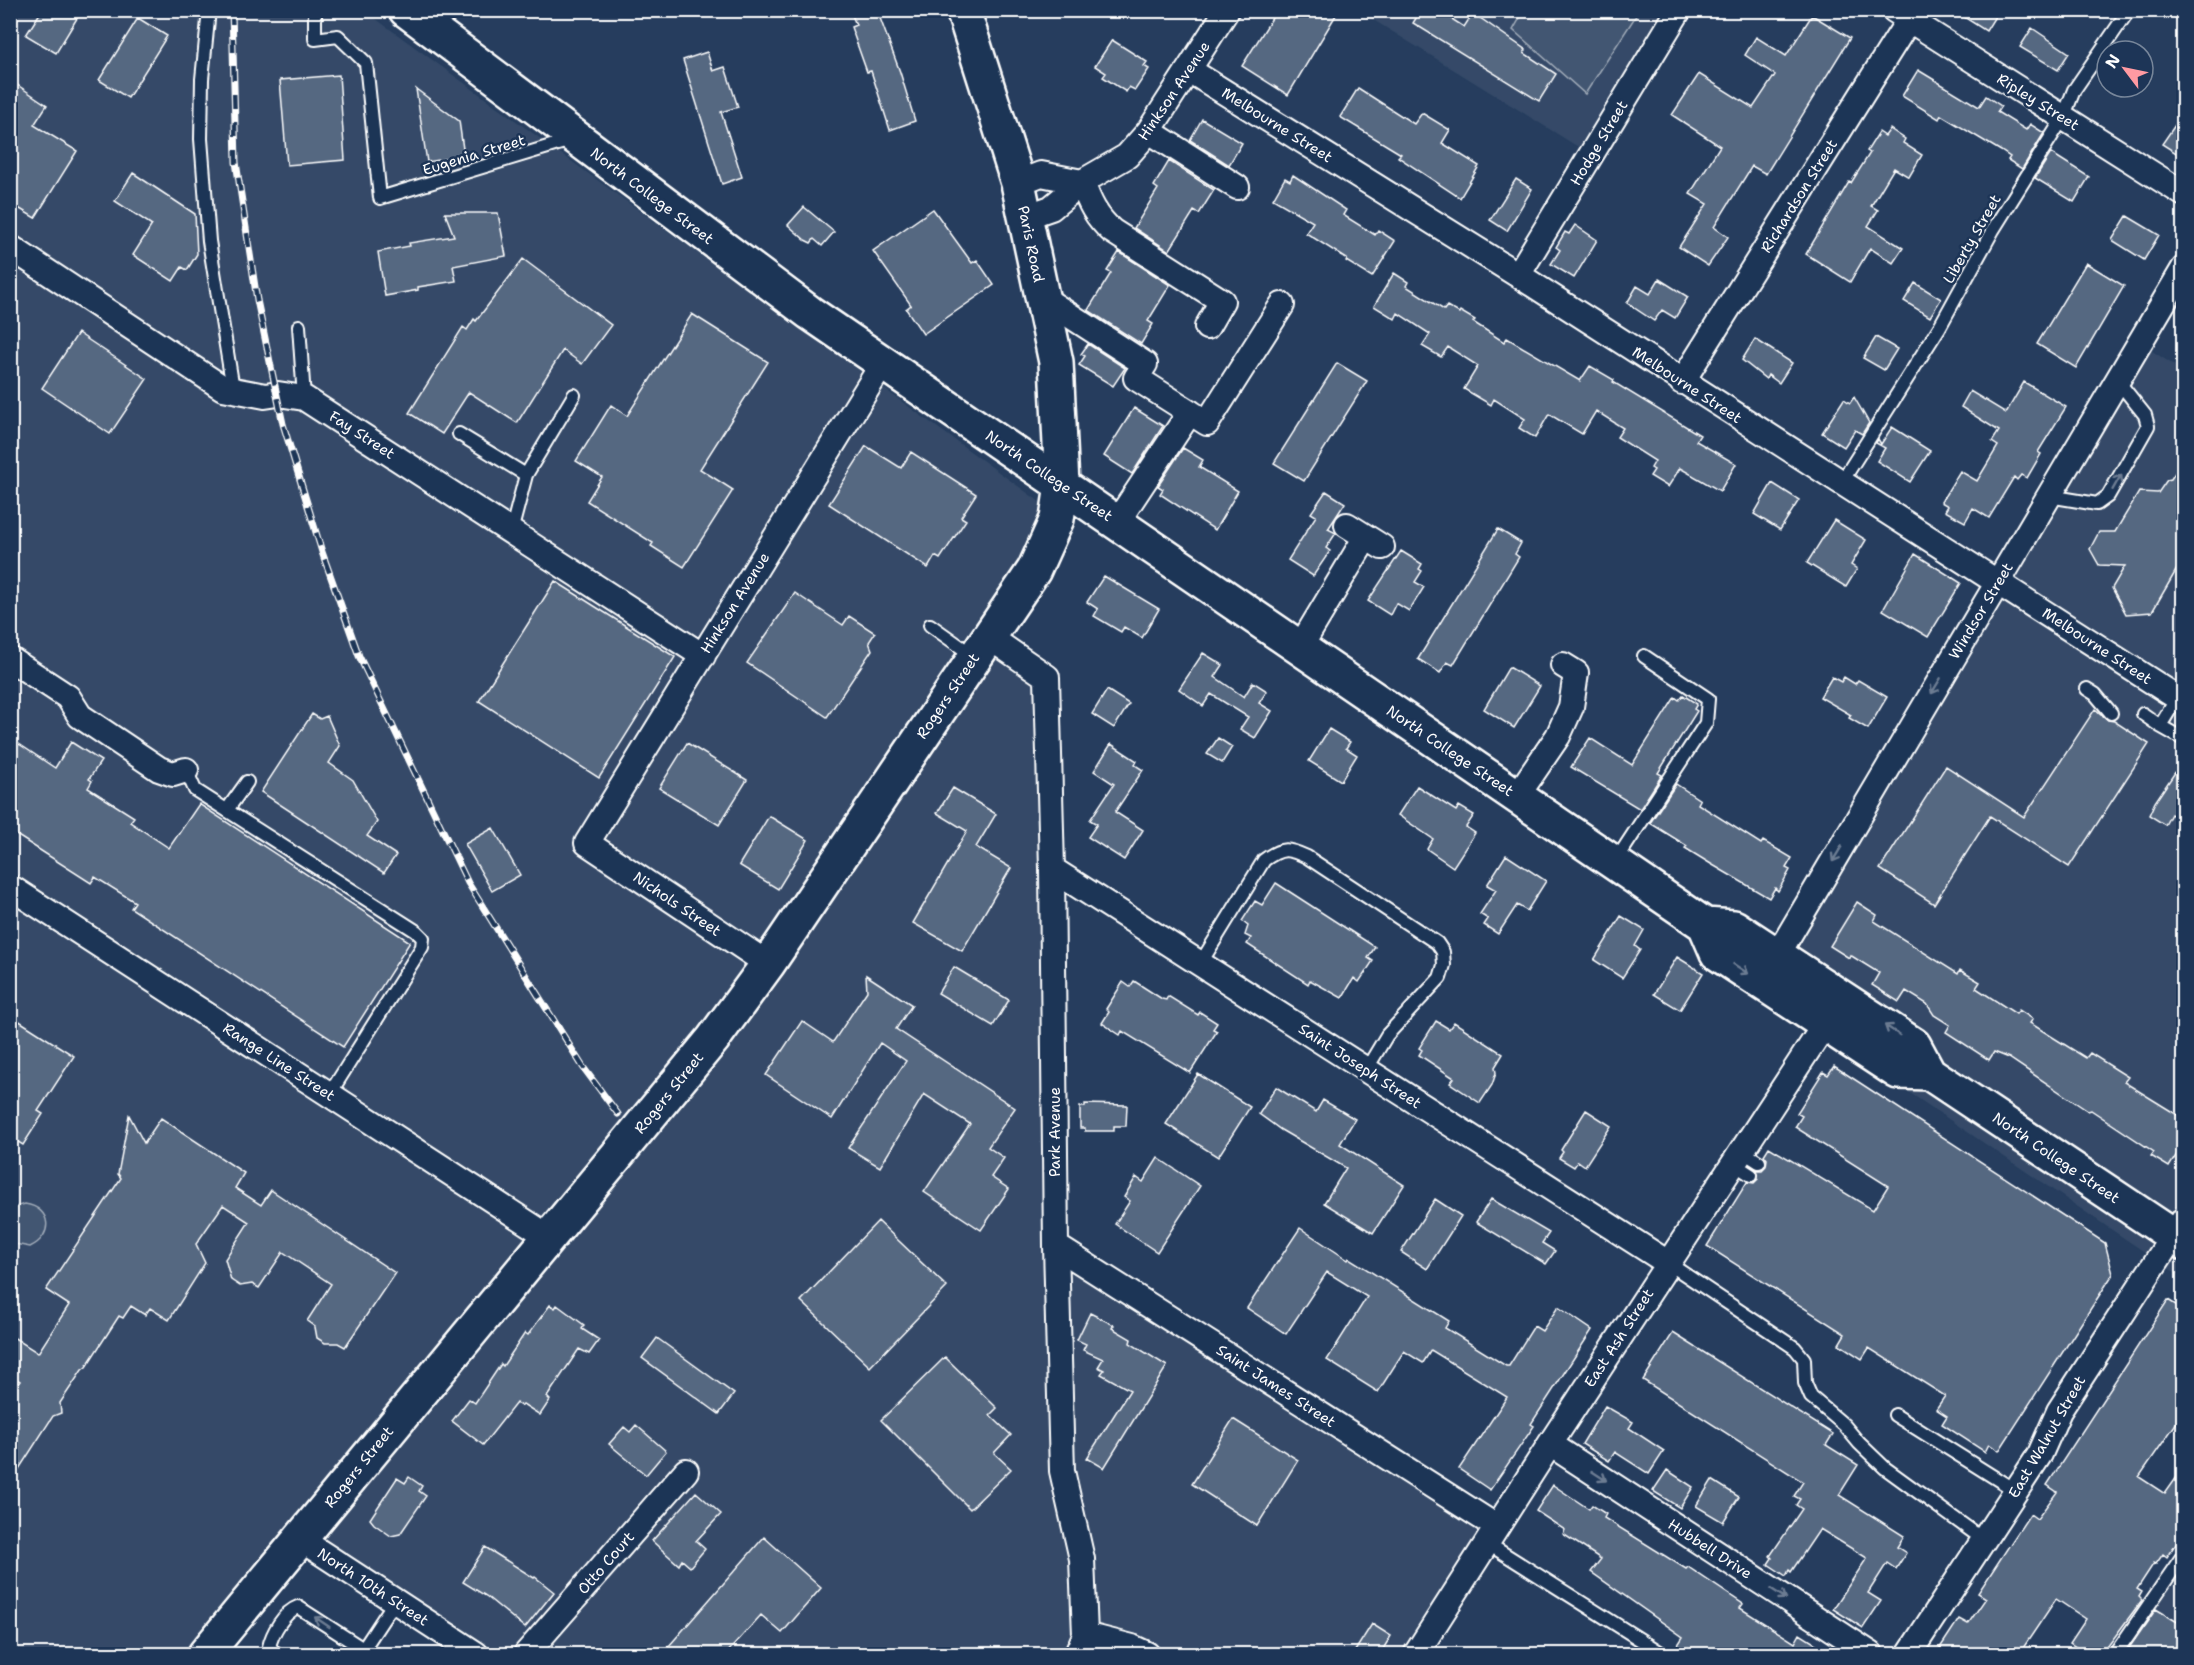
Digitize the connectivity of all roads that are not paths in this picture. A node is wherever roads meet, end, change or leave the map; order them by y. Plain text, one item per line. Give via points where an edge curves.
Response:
1 (209, 10) edge
2 (315, 10) edge
3 (406, 10) edge
4 (963, 10) edge
5 (1227, 10) edge
6 (1679, 10) edge
7 (2129, 10) edge
8 (1906, 14) edge
9 (1189, 70) junction
10 (2063, 118) junction
11 (1149, 131) junction
12 (575, 139) junction
13 (1082, 182) junction
14 (1018, 183) junction
15 (1238, 188) dead end
16 (2184, 194) edge
17 (1025, 217) junction
18 (10, 247) edge
19 (2184, 268) edge
20 (1518, 275) junction
21 (1043, 298) junction
22 (1282, 305) dead end
23 (299, 326) dead end
24 (1207, 327) dead end
25 (883, 363) junction
26 (2117, 380) junction
27 (1682, 382) junction
28 (232, 389) junction
29 (574, 395) dead end
30 (304, 398) junction
31 (1190, 412) junction
32 (459, 435) dead end
33 (526, 475) junction
34 (1841, 483) junction
35 (1062, 485) junction
36 (2049, 496) junction
37 (1117, 522) junction
38 (511, 532) junction
39 (1365, 536) dead end
40 (1998, 582) junction
41 (930, 625) dead end
42 (982, 647) junction
43 (1299, 649) junction
44 (703, 656) junction
45 (1644, 656) dead end
46 (10, 659) edge
47 (1563, 665) dead end
48 (2087, 689) dead end
49 (2180, 700) edge
50 (2111, 713) dead end
51 (2143, 714) dead end
52 (2160, 726) junction
53 (2183, 739) edge
54 (186, 770) joint
55 (247, 782) dead end
56 (1517, 796) junction
57 (227, 810) junction
58 (587, 843) joint
59 (1614, 863) junction
60 (1052, 869) junction
61 (10, 887) edge
62 (1705, 925) junction
63 (1778, 954) junction
64 (768, 964) junction
65 (1200, 964) junction
66 (1825, 1024) junction
67 (1366, 1070) junction
68 (1929, 1073) junction
69 (329, 1095) junction
70 (2180, 1232) edge
71 (549, 1236) junction
72 (1056, 1245) junction
73 (1668, 1263) junction
74 (1895, 1415) dead end
75 (1550, 1443) junction
76 (686, 1471) dead end
77 (2016, 1491) junction
78 (1492, 1535) junction
79 (300, 1539) junction
80 (1984, 1539) junction
81 (2184, 1554) edge
82 (395, 1601) junction
83 (1081, 1645) edge
84 (365, 1653) edge
85 (205, 1654) edge
86 (277, 1654) edge
87 (476, 1654) edge
88 (526, 1654) edge
89 (1147, 1654) edge
90 (1416, 1654) edge
91 (1661, 1654) edge
92 (1871, 1654) edge
93 (1909, 1654) edge
94 (2115, 1654) edge

1 - 28 lane via 201,139 210,241
2 - 12 lane, Eugenia Street via 315,39 338,36 366,63 380,198
3 - 12 main road, North College Street
4 - 14 main road, Paris Road
5 - 9 street, Hinkson Avenue
6 - 20 street, Hodge Street
7 - 10 lane, Liberty Street via 2074,90
8 - 10 street, Ripley Street
8 - 27 street, Richardson Street
9 - 11 street, Hinkson Avenue
9 - 20 street, Melbourne Street
10 - 16 street, Ripley Street
10 - 34 lane, Liberty Street via 1993,230 1939,328
11 - 13 street, Hinkson Avenue via 1127,156
11 - 15 street
12 - 25 main road, North College Street
13 - 14 street via 1041,174
13 - 17 street, Hinkson Avenue via 1051,208
13 - 24 street via 1090,205 1112,231 1222,301
14 - 17 main road, Paris Road
17 - 21 main road, Paris Road
18 - 28 street, Fay Street via 223,388
19 - 26 street, Windsor Street
20 - 27 street, Melbourne Street
21 - 31 street via 1145,364 1136,378
21 - 35 main road, Paris Road via 1056,362
22 - 31 street via 1207,423
23 - 30 lane
25 - 35 main road, North College Street
25 - 44 street, Hinkson Avenue
26 - 36 street, Windsor Street
36 -> 26 lane via 2097,504 2108,496 2148,426 2145,415
27 - 34 street, Melbourne Street
28 - 30 street, Fay Street
29 - 33 lane
30 - 38 street, Fay Street
31 - 37 street
32 - 33 lane
33 - 38 lane
34 - 40 street, Melbourne Street
35 - 37 main road, North College Street
35 - 42 main road, Rogers Street via 1057,519 1034,570
36 - 40 street, Windsor Street
37 - 43 main road, North College Street
38 - 44 street, Fay Street
39 - 43 street
40 - 49 street, Melbourne Street
40 -> 63 street, Windsor Street
41 - 42 lane
42 - 60 street, Park Avenue via 1047,677
42 - 64 main road, Rogers Street
43 - 56 main road, North College Street
44 - 58 street, Hinkson Avenue
45 - 59 lane via 1708,699 1706,723
46 - 54 street via 68,697 80,716 159,769 173,774
47 - 56 street via 1576,673 1571,707 1558,736
48 - 50 lane
49 - 52 lane
51 - 52 lane
52 - 53 lane
54 - 57 lane via 195,790
55 - 57 lane
56 - 59 main road, North College Street
57 - 69 lane via 423,938 423,947
58 - 64 street, Nichols Street
59 - 62 main road, North College Street
60 - 65 street, Saint Joseph Street
60 - 72 street, Park Avenue
61 - 69 street, Range Line Street
62 - 63 main road, North College Street via 1734,927
62 -> 66 main road via 1717,953
68 -> 63 main road, North College Street via 1914,1044
64 - 71 main road, Rogers Street via 713,1039
65 - 67 street, Saint Joseph Street
65 - 67 lane via 1264,860 1277,851 1291,849 1307,857 1437,943 1443,952 1440,978 1387,1035
66 - 68 main road via 1898,1072
66 - 73 street, East Ash Street via 1746,1163
67 - 73 street, Saint Joseph Street
68 - 70 main road, North College Street
69 - 71 street, Range Line Street
70 - 77 street, East Walnut Street via 2059,1411 2040,1454
71 - 79 main road, Rogers Street
72 - 78 street, Saint James Street
72 - 83 street, Park Avenue via 1062,1471 1082,1559
73 - 75 street, East Ash Street
73 - 80 lane via 1795,1348 1804,1359 1805,1383 1811,1397 1886,1468
74 - 77 lane
75 - 78 street, East Ash Street
75 -> 92 street, Hubbell Drive
76 - 88 street, Otto Court
77 - 80 street, East Walnut Street
78 - 90 street, East Ash Street
78 - 91 lane
79 - 82 street, North 10th Street
79 - 85 main road, Rogers Street
80 - 93 street, East Walnut Street
81 - 94 lane
82 - 84 lane
82 - 87 street, North 10th Street
83 - 89 street via 1132,1647
84 -> 86 lane via 298,1607 291,1610 271,1639 269,1647

